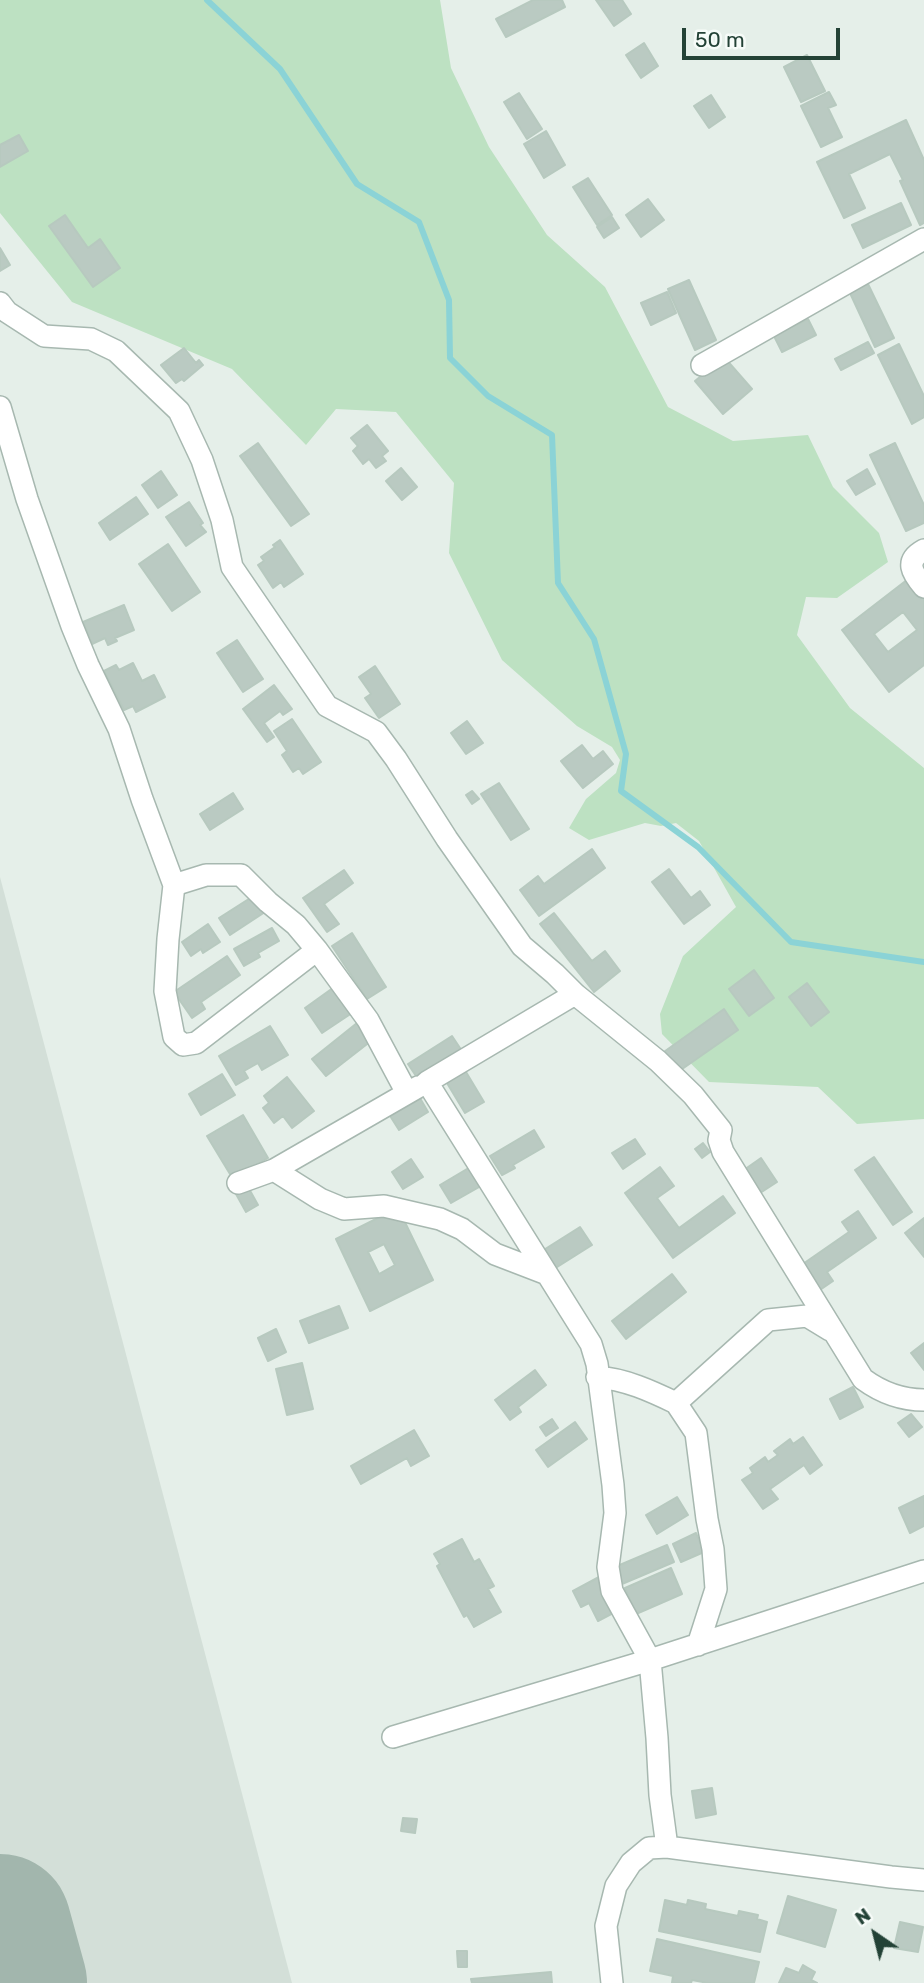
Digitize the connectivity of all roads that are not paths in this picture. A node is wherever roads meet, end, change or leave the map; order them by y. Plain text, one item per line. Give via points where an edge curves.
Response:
1 (924, 239) edge
2 (3, 307) edge
3 (0, 333) edge
4 (702, 365) dead end
5 (0, 407) edge
6 (924, 550) edge
7 (924, 586) edge
8 (174, 885) junction
9 (317, 950) junction
10 (575, 994) junction
11 (427, 1082) junction
12 (407, 1093) junction
13 (274, 1170) junction
14 (238, 1184) dead end
15 (547, 1274) junction
16 (834, 1334) junction
17 (597, 1377) junction
18 (924, 1401) edge
19 (676, 1404) junction
20 (924, 1571) edge
21 (698, 1645) junction
22 (650, 1660) junction
23 (393, 1737) dead end
24 (667, 1847) junction
25 (924, 1880) edge
26 (612, 1983) edge

1 - 4 street
2 - 3 street
2 - 10 street via 44,336 91,339 116,351 179,411 202,460 232,567 302,671 327,706 376,732 522,946
5 - 8 street via 72,626 119,729
6 - 7 street via 912,560 911,568
8 - 9 street via 206,875 242,876
8 - 9 street via 165,991 174,1037 183,1045 196,1043
9 - 12 street via 368,1020
10 - 11 street
10 - 16 street via 658,1061 721,1130 723,1153
11 - 12 street
11 - 15 street
12 - 13 street
13 - 14 street
13 - 15 street via 345,1209 384,1206 440,1219 495,1254
15 - 17 street via 591,1344
16 - 18 street via 863,1380 906,1400
16 - 19 street via 807,1316 768,1320
17 - 19 street via 615,1378
17 - 22 street via 615,1513 608,1567 612,1591
19 - 21 street via 696,1433 713,1549 716,1589
20 - 21 street
21 - 22 street
22 - 23 street
22 - 24 street
24 - 25 street
24 - 26 street via 649,1848 631,1863 616,1886 606,1926

